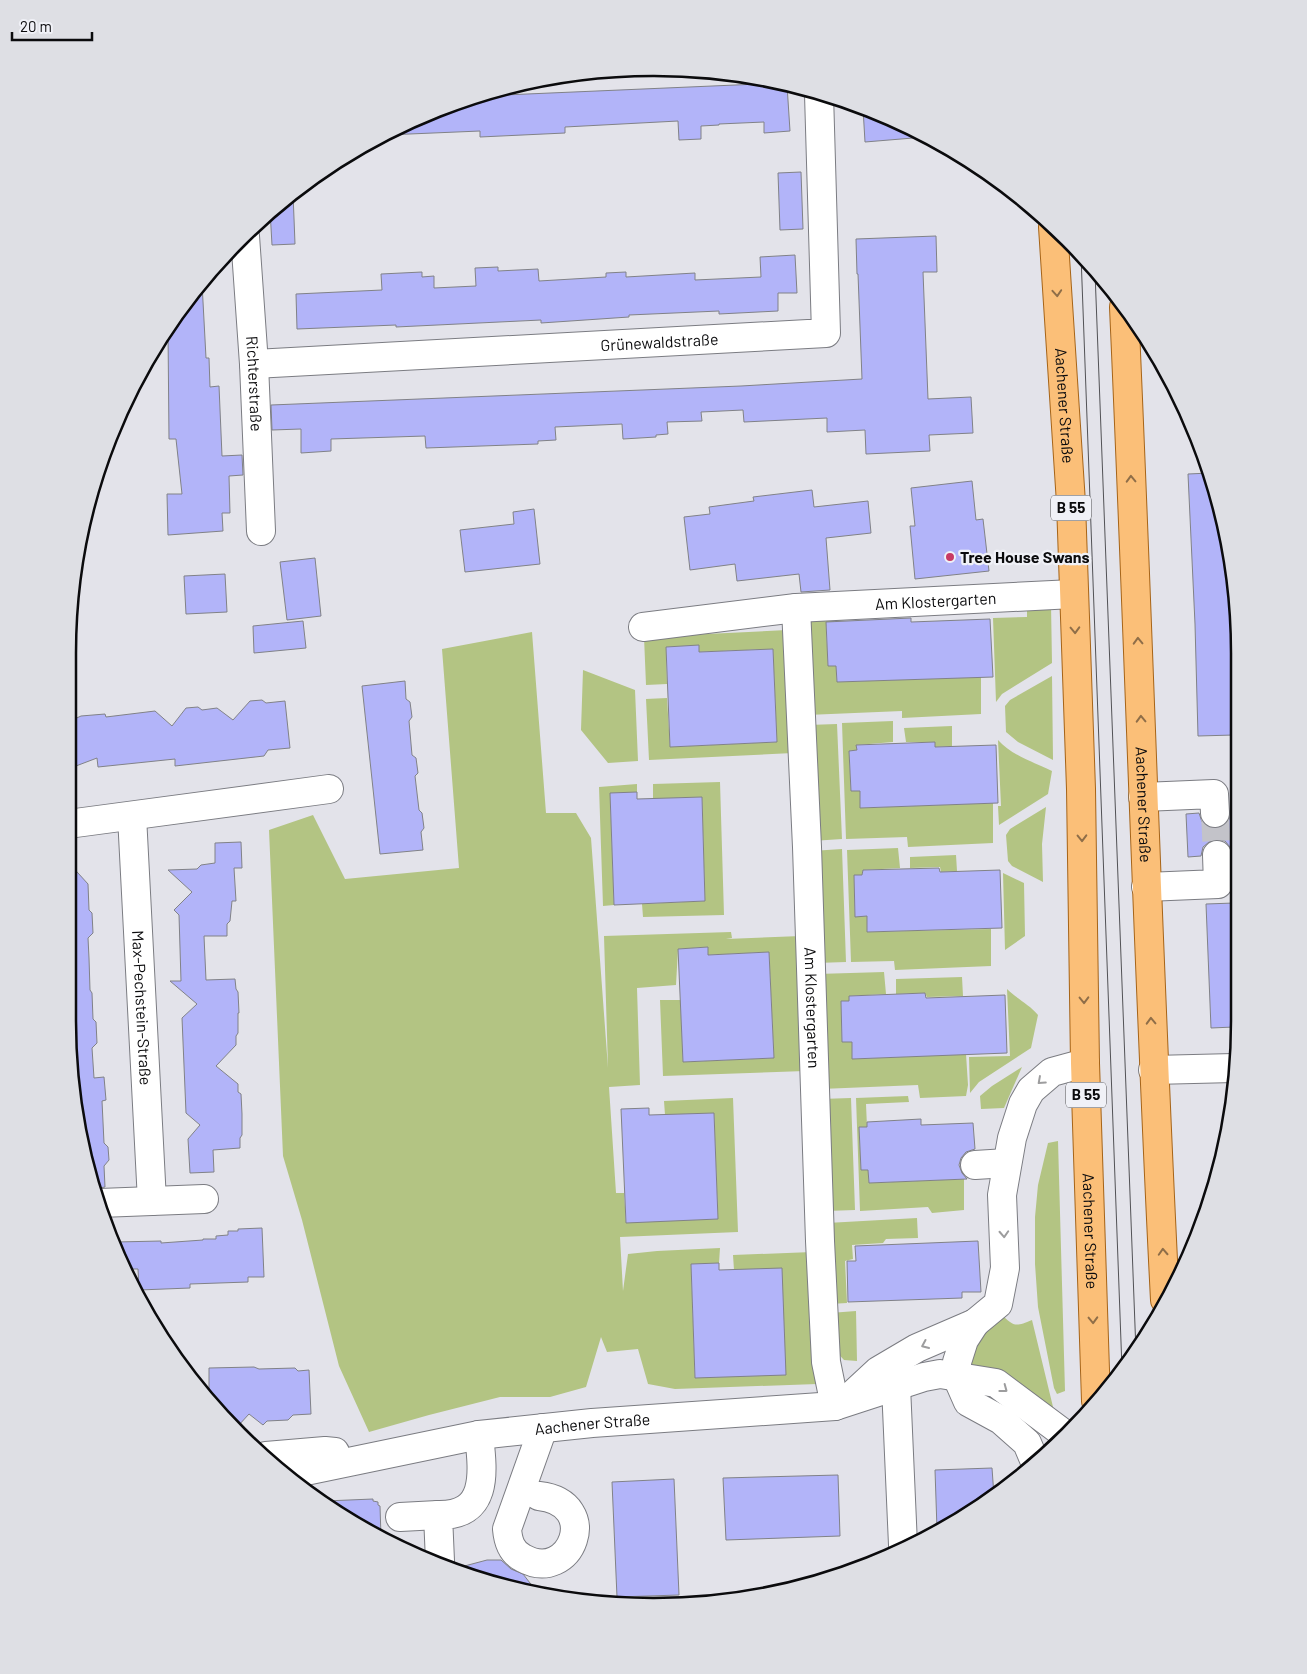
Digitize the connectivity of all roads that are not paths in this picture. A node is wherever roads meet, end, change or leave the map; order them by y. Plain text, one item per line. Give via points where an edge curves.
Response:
1 (819, 101) edge
2 (246, 244) edge
3 (1063, 250) edge
4 (1125, 321) edge
5 (254, 364) junction
6 (261, 531) dead end
7 (1073, 594) junction
8 (796, 608) junction
9 (643, 626) dead end
10 (330, 789) dead end
11 (1143, 797) junction
12 (1215, 813) tunnel mouth
13 (132, 816) junction
14 (76, 823) edge
15 (1217, 856) tunnel mouth
16 (1146, 887) junction
17 (1085, 1062) junction
18 (1229, 1068) edge
19 (1153, 1070) junction
20 (1007, 1163) junction
21 (975, 1166) dead end
22 (204, 1199) dead end
23 (152, 1201) junction
24 (106, 1202) edge
25 (1164, 1288) edge
26 (975, 1323) junction
27 (958, 1377) junction
28 (896, 1386) junction
29 (1096, 1391) edge
30 (835, 1406) junction
31 (543, 1428) junction
32 (1060, 1431) edge
33 (479, 1435) junction
34 (275, 1455) edge
35 (1032, 1456) edge
36 (354, 1460) junction
37 (296, 1473) edge
38 (539, 1496) dead end
39 (438, 1515) junction
40 (400, 1517) dead end
41 (902, 1541) edge
42 (440, 1557) edge

1 - 5 street, Grünewaldstraße via 826,333
2 - 5 street, Richterstraße
3 -> 7 main road, Aachener Straße / B 55
11 -> 4 main road, Aachener Straße
5 - 6 street, Richterstraße
7 - 8 street, Am Klostergarten
7 -> 17 main road, Aachener Straße / B 55 via 1081,789
8 - 9 street, Am Klostergarten
8 - 30 street, Am Klostergarten via 820,1241 826,1362
10 - 13 street
11 - 12 street via 1214,794
11 - 16 main road, Aachener Straße
13 - 14 street
13 - 23 street, Max-Pechstein-Straße
15 - 16 street via 1218,884
19 -> 16 main road, Aachener Straße
17 -> 20 street via 1052,1072 1031,1090 1023,1104
17 -> 29 main road, Aachener Straße / B 55
18 - 19 street
25 -> 19 main road, Aachener Straße
20 - 21 street
20 -> 26 street via 1002,1195 1005,1268 998,1304
22 - 23 street
23 - 24 street
26 - 27 street via 964,1340 957,1362
26 -> 30 street via 917,1348 878,1371
27 - 28 street, Aachener Straße via 940,1374
27 -> 32 street, Aachener Straße via 996,1383
27 - 35 street via 968,1402 1001,1420 1026,1443
28 - 30 street, Aachener Straße
28 - 41 street
30 - 31 street, Aachener Straße
31 - 33 street, Aachener Straße
31 - 38 street via 507,1529 512,1550 528,1562 540,1564 550,1563 568,1551 574,1540 575,1527 572,1512 556,1500
33 - 36 street, Aachener Straße
33 - 39 street via 481,1484 473,1502 463,1512
34 - 36 street via 325,1451
36 - 37 street, Aachener Straße
39 - 40 street
39 - 42 street

